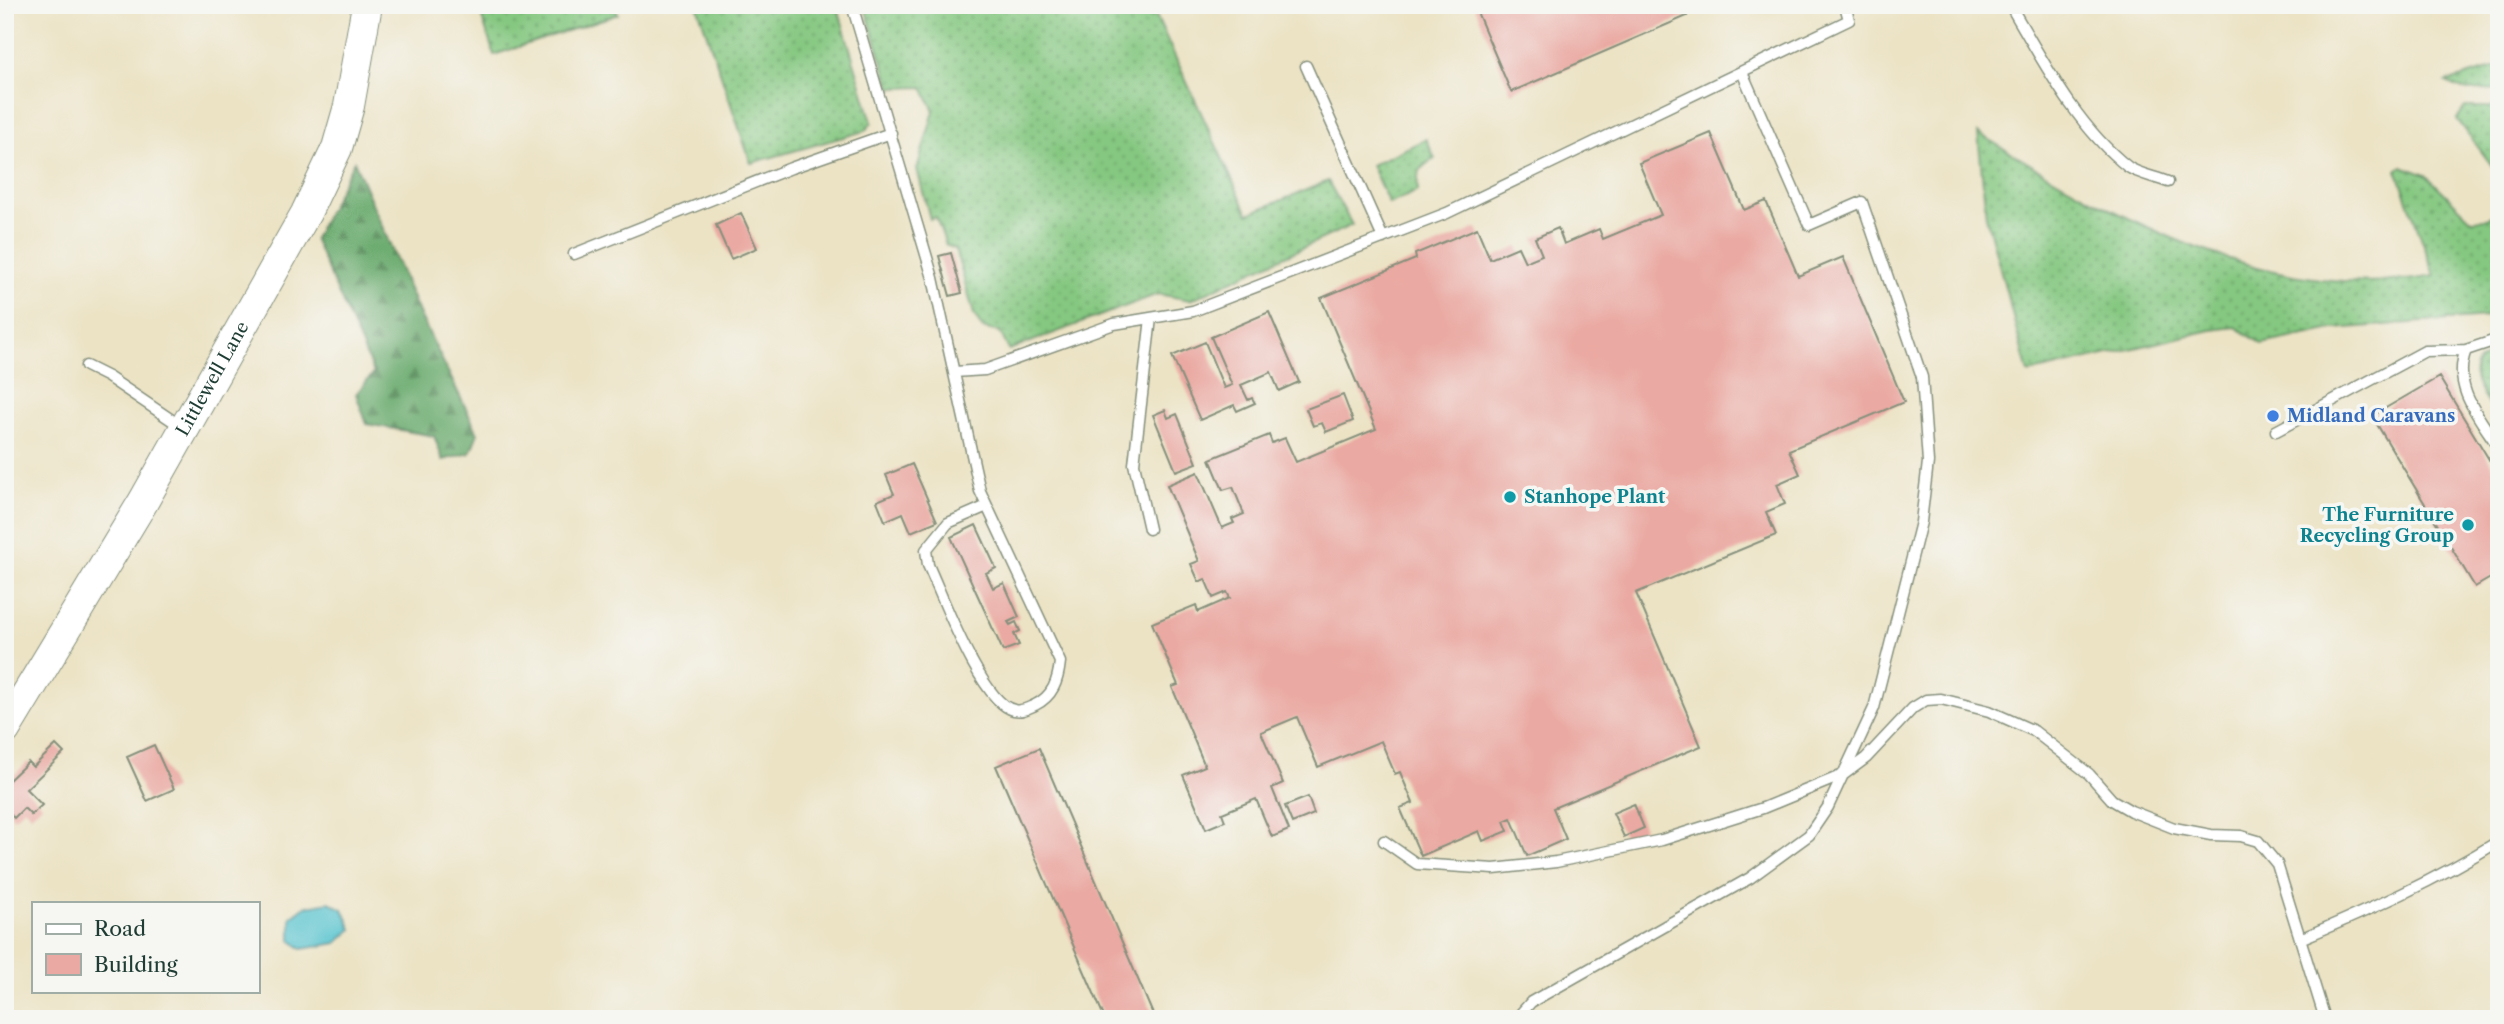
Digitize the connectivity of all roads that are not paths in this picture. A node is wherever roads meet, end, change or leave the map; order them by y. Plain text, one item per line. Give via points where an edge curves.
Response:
1 (367, 5) edge
2 (852, 5) edge
3 (1845, 5) edge
4 (2010, 5) edge
5 (1306, 66) dead end
6 (1742, 72) junction
7 (891, 133) junction
8 (2168, 182) dead end
9 (1383, 238) junction
10 (574, 254) dead end
11 (1151, 318) junction
12 (2499, 339) edge
13 (2466, 350) junction
14 (86, 366) dead end
15 (954, 372) junction
16 (185, 428) junction
17 (2276, 431) dead end
18 (2499, 448) edge
19 (987, 506) junction
20 (1149, 529) dead end
21 (5, 730) edge
22 (1843, 775) junction
23 (1384, 841) dead end
24 (2499, 841) edge
25 (2300, 939) junction
26 (1516, 1019) edge
27 (2325, 1019) edge

1 - 16 street, Littlewell Lane via 337,148 306,213
2 - 7 lane
3 - 6 lane via 1849,20
4 - 8 lane via 2089,127 2129,168
5 - 9 lane
6 - 9 lane via 1447,214
6 - 22 lane via 1809,225 1861,202 1922,377 1928,462 1921,522 1874,708
7 - 10 lane
7 - 15 lane via 933,278
9 - 11 lane via 1193,311
11 - 15 lane via 1114,324 985,370
11 - 20 lane via 1135,464
12 - 13 lane
13 - 17 lane via 2425,351
13 - 18 lane via 2460,364 2462,387
14 - 16 lane
15 - 19 lane
16 - 21 street, Littlewell Lane
19 - 19 lane via 948,523 926,550 928,565 985,684 1013,710 1025,710 1039,703 1058,682 1060,662
22 - 23 lane via 1763,808 1662,840 1556,862 1493,869 1417,864
22 - 25 lane via 1926,700 1941,699 1989,712 2044,738 2089,774 2112,800 2131,811 2174,828 2258,841 2277,864
22 - 26 lane via 1809,835 1750,878 1531,1002
24 - 25 lane via 2385,904
25 - 27 lane

